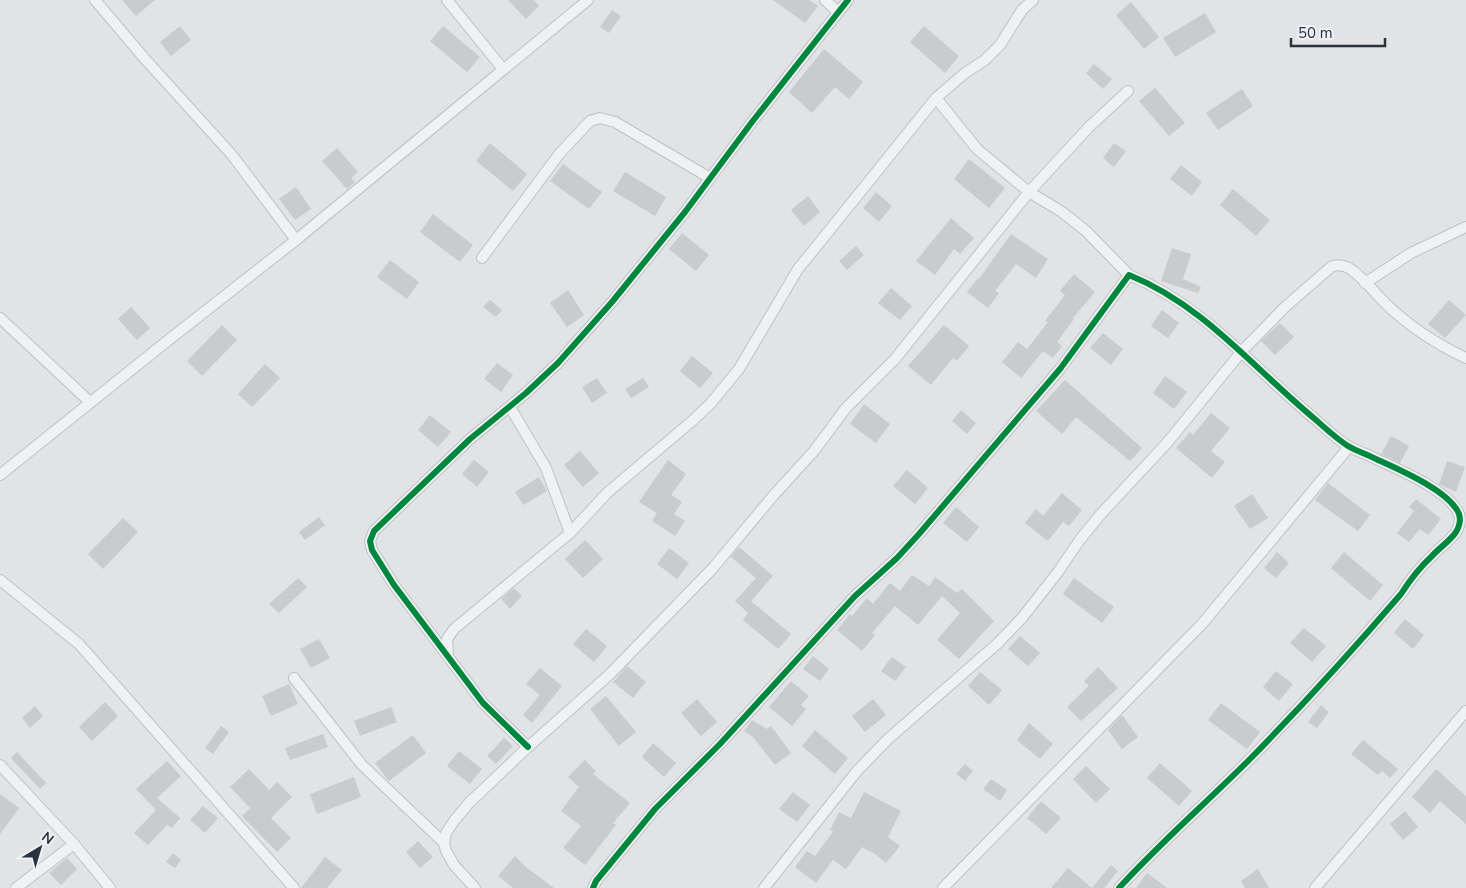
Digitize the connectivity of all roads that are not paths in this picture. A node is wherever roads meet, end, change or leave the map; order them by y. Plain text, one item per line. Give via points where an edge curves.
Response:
1 (95, 0) edge
2 (447, 0) edge
3 (588, 0) edge
4 (824, 0) edge
5 (848, 0) edge
6 (1033, 0) edge
7 (838, 12) junction
8 (503, 69) junction
9 (1128, 91) dead end
10 (936, 98) junction
11 (710, 178) junction
12 (1029, 192) junction
13 (1466, 227) edge
14 (296, 240) junction
15 (482, 258) dead end
16 (1129, 275) junction
17 (1365, 282) junction
18 (0, 318) edge
19 (1242, 351) junction
20 (1466, 358) edge
21 (90, 402) junction
22 (510, 407) dead end
23 (1349, 447) junction
24 (0, 475) edge
25 (570, 533) junction
26 (0, 580) edge
27 (448, 657) junction
28 (294, 678) dead end
29 (1466, 711) edge
30 (528, 747) junction
31 (0, 765) edge
32 (444, 843) junction
33 (74, 844) junction
34 (16, 888) edge
35 (110, 888) edge
36 (294, 888) edge
37 (474, 888) edge
38 (593, 888) edge
39 (764, 888) edge
40 (943, 888) edge
41 (1119, 888) edge
42 (1315, 888) edge

1 - 14 street via 232,155
2 - 8 street
3 - 8 street
4 - 7 street
5 - 7 street
6 - 10 street via 1022,10 1000,45
7 - 11 street
8 - 14 street
9 - 12 street via 1089,127
10 - 12 street via 977,149
10 - 25 street via 798,269 739,369 711,403 607,493
11 - 15 street via 615,122 600,118 590,121 560,153
11 - 27 street via 612,302 558,363 470,439 374,532 370,541 380,564
12 - 16 street via 1086,231
12 - 30 street via 895,359 846,408 814,451 713,568 609,675
13 - 17 street via 1410,253
14 - 21 street
16 - 19 street via 1168,295
16 - 38 street via 1060,369 919,534 855,596 720,744 655,809
17 - 19 street via 1349,268 1331,267
17 - 20 street via 1414,328 1439,346
18 - 21 street
19 - 23 street via 1280,389
19 - 39 street via 1167,443 1079,540 1022,618 857,771
21 - 24 street
22 - 25 street via 546,468
23 - 40 street via 1202,624
23 - 41 street via 1411,475 1440,493 1460,515 1460,525 1322,685
25 - 27 street via 454,629 446,643
26 - 36 street via 80,644
27 - 30 street via 482,703
28 - 32 street via 362,765
29 - 42 street
30 - 32 street via 469,803 446,833
31 - 33 street
32 - 37 street via 454,865
33 - 34 street
33 - 35 street

